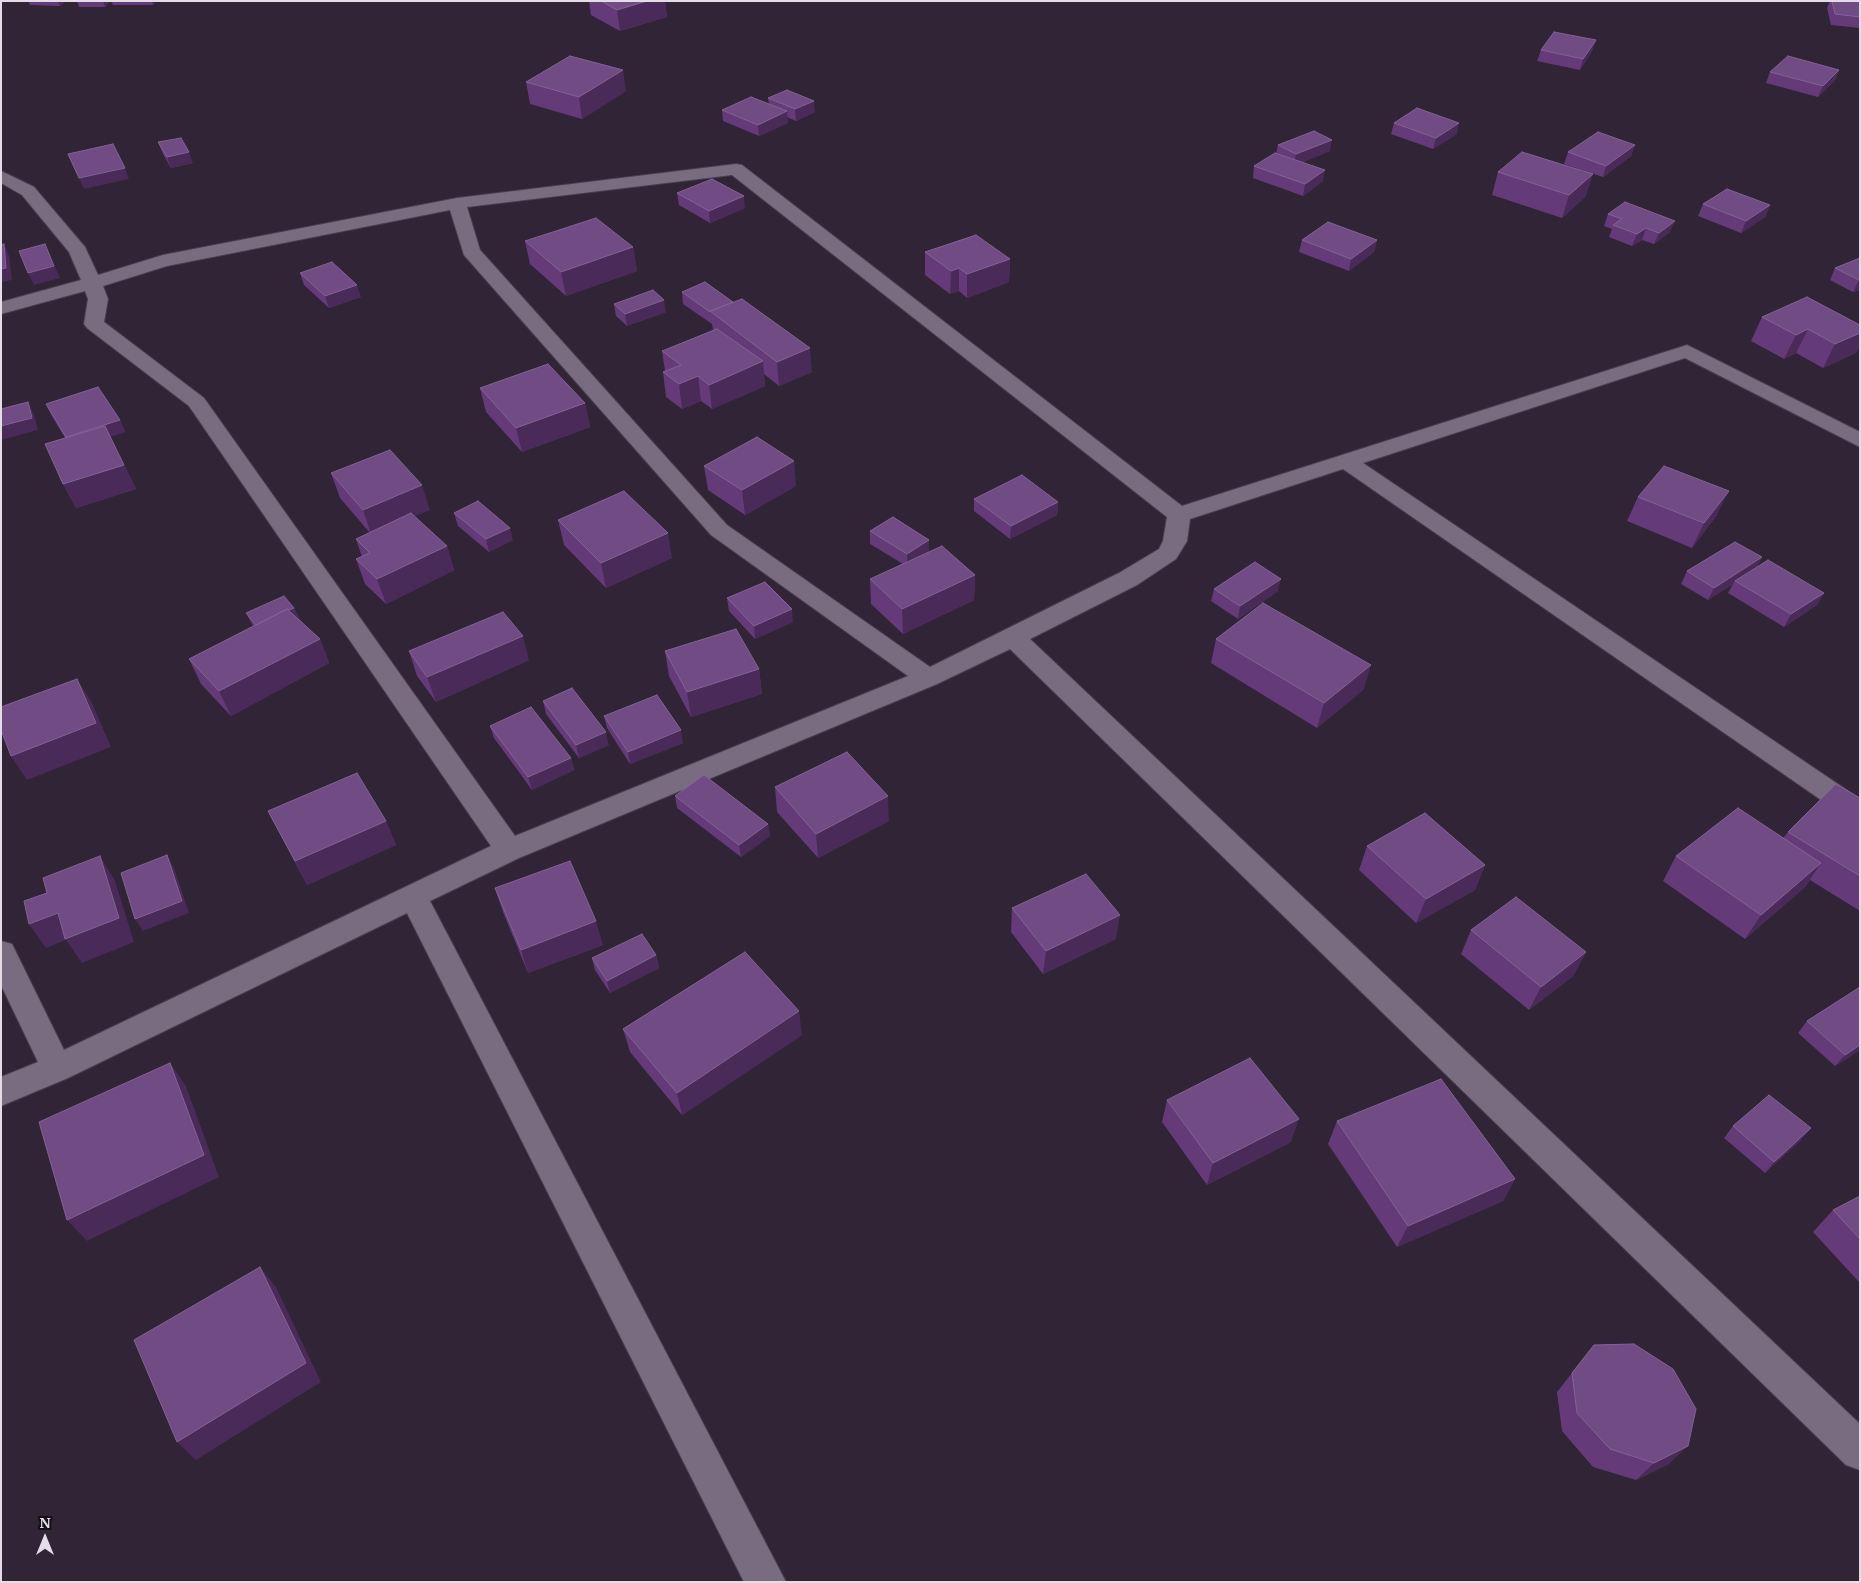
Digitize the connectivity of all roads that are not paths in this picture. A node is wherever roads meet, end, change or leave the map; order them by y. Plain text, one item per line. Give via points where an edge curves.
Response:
1 (1, 176) edge
2 (458, 203) junction
3 (92, 283) junction
4 (1, 308) edge
5 (1860, 441) edge
6 (1346, 461) junction
7 (1179, 516) junction
8 (1013, 636) junction
9 (928, 678) junction
10 (1860, 813) edge
11 (509, 850) junction
12 (413, 896) junction
13 (1, 952) edge
14 (57, 1068) junction
15 (1, 1092) edge
16 (1860, 1451) edge
17 (766, 1582) edge

1 - 3 street via 28,191 78,251
2 - 3 street via 163,261
2 - 7 street via 736,170
2 - 9 street via 471,251 718,530
3 - 4 street
3 - 11 street via 98,299 94,324 197,402
5 - 6 street via 1688,351
6 - 7 street
6 - 10 street
7 - 8 street via 1175,541 1168,554 1128,579
8 - 9 street
8 - 16 street
9 - 11 street
11 - 12 street
12 - 14 street
12 - 17 street
13 - 14 street
14 - 15 street

